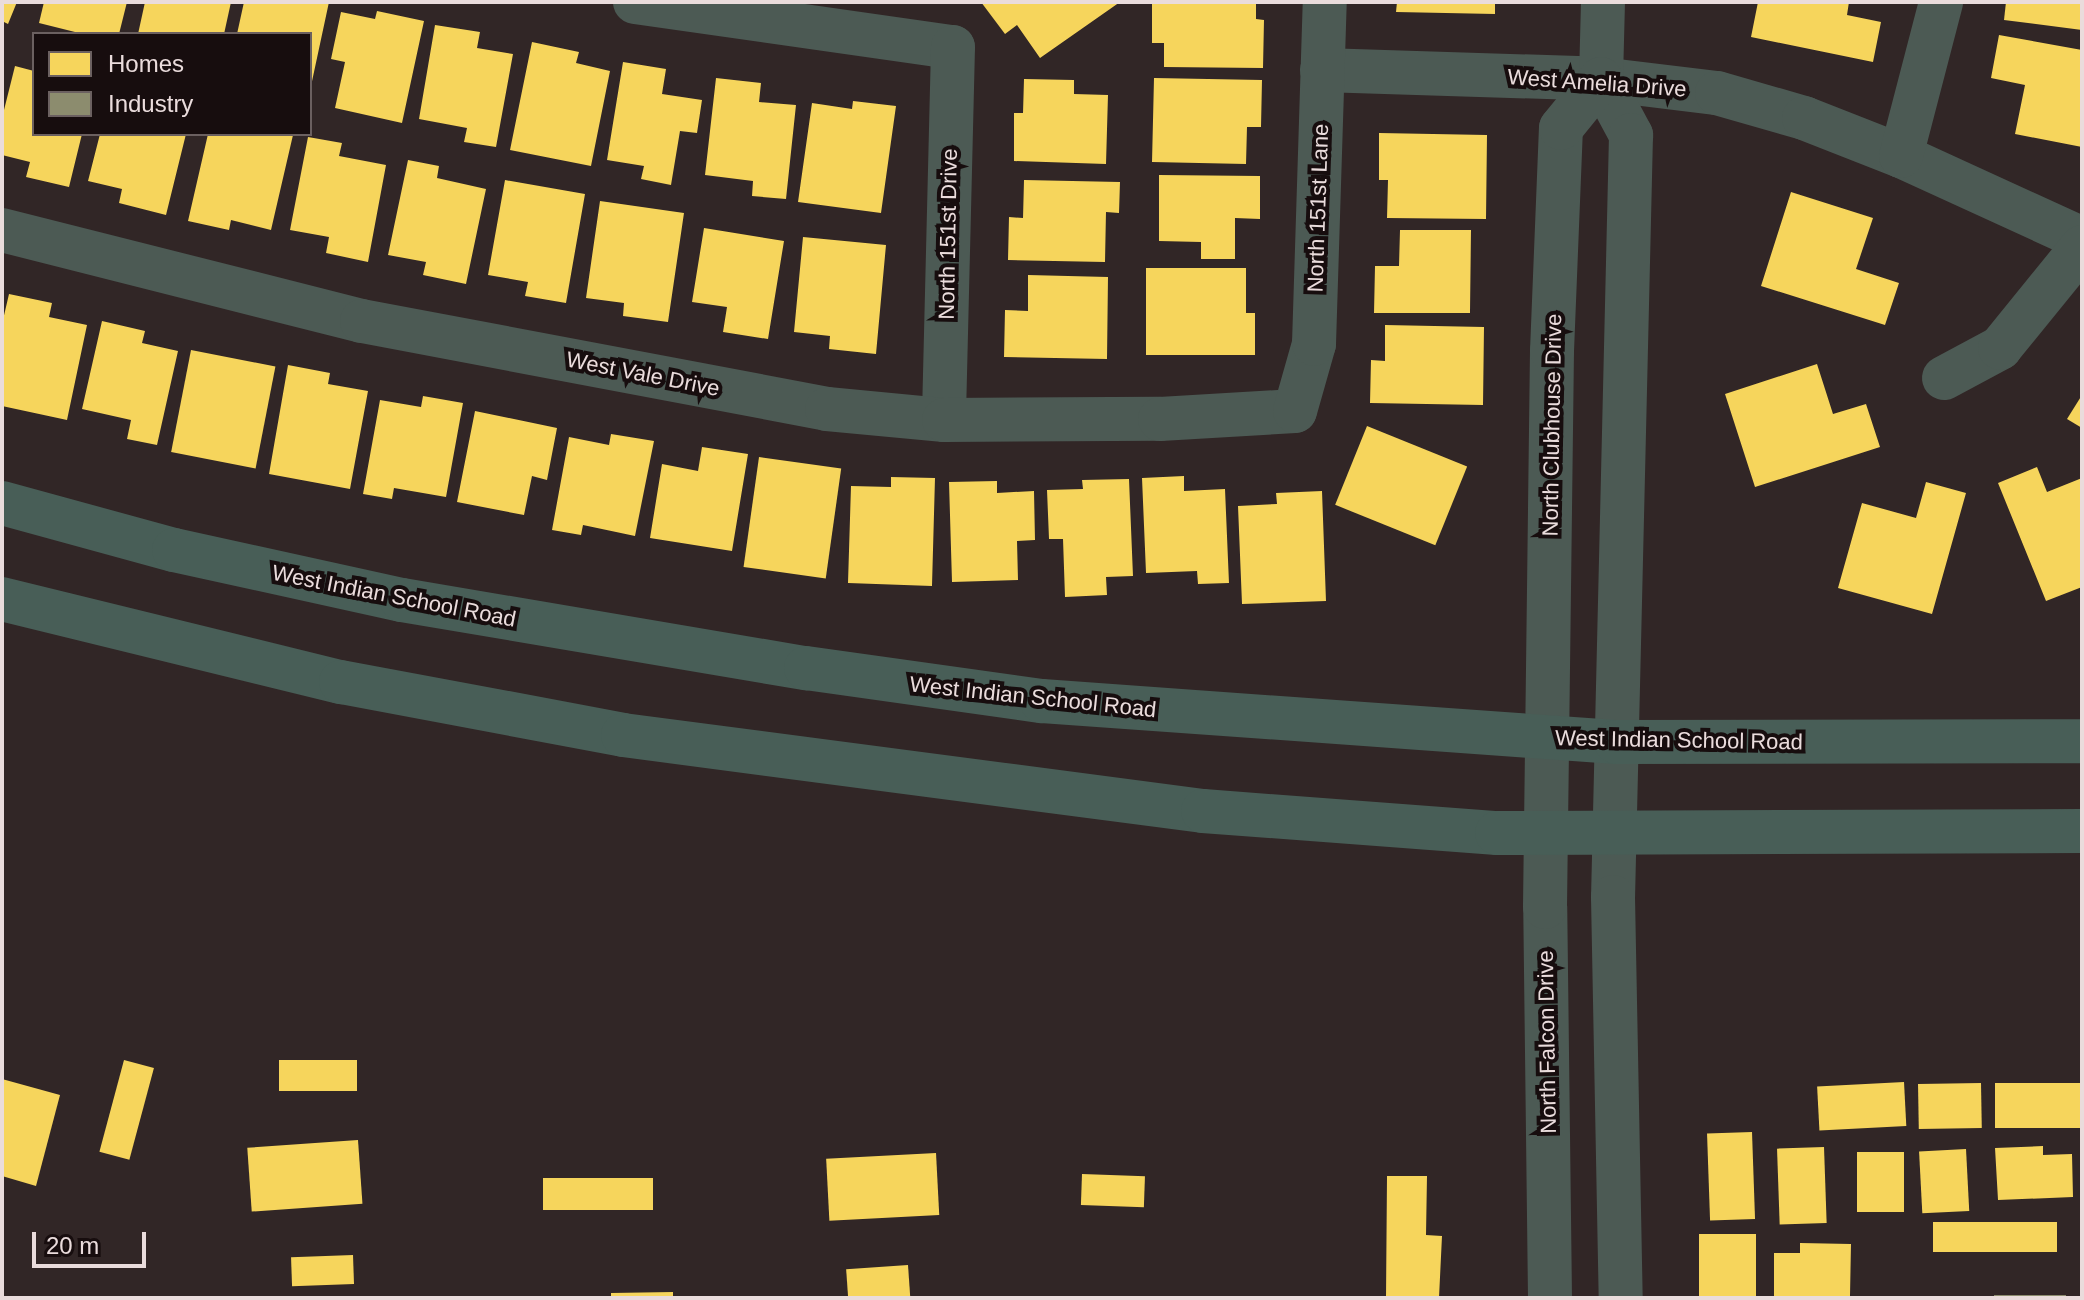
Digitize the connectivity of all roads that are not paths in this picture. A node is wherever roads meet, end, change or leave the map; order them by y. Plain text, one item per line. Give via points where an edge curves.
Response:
1 (635, 2) edge
2 (1325, 2) edge
3 (1603, 2) edge
4 (1941, 2) edge
5 (1322, 70) junction
6 (1601, 79) junction
7 (1901, 156) junction
8 (2, 230) edge
9 (2082, 239) edge
10 (2082, 247) edge
11 (1944, 378) dead end
12 (1295, 411) joint
13 (1552, 416) junction
14 (1622, 417) junction
15 (944, 420) junction
16 (2, 503) edge
17 (2, 599) edge
18 (1546, 738) junction
19 (2082, 741) edge
20 (1616, 742) junction
21 (1547, 785) joint
22 (2082, 831) edge
23 (1548, 832) junction
24 (1614, 833) junction
25 (1550, 1298) edge
26 (1621, 1298) edge

1 - 15 street, North 151st Drive via 953,47
2 - 5 street, North 151st Lane
3 - 6 street
4 - 7 street
5 - 6 street, West Amelia Drive
5 - 12 street, North 151st Lane via 1314,344
6 - 7 street, West Amelia Drive via 1717,93 1804,118
6 - 13 street, North Clubhouse Drive via 1561,128
6 - 14 street via 1631,135
7 - 9 street, West Amelia Drive
8 - 15 street, West Vale Drive via 362,321 827,409
10 - 11 street via 2000,348
12 - 15 street, West Vale Drive via 1160,419
13 - 14 street
13 - 18 street, North Clubhouse Drive
14 - 20 street
16 - 18 main road, West Indian School Road via 174,550 402,600 820,670 1042,701
17 - 23 main road via 341,682 623,735 1203,811
18 - 20 main road, West Indian School Road
18 - 21 street, North Clubhouse Drive
19 - 20 main road, West Indian School Road
20 - 24 street
21 - 23 street, North Falcon Drive
22 - 24 main road
23 - 24 main road
23 - 25 street, North Falcon Drive
24 - 26 street

